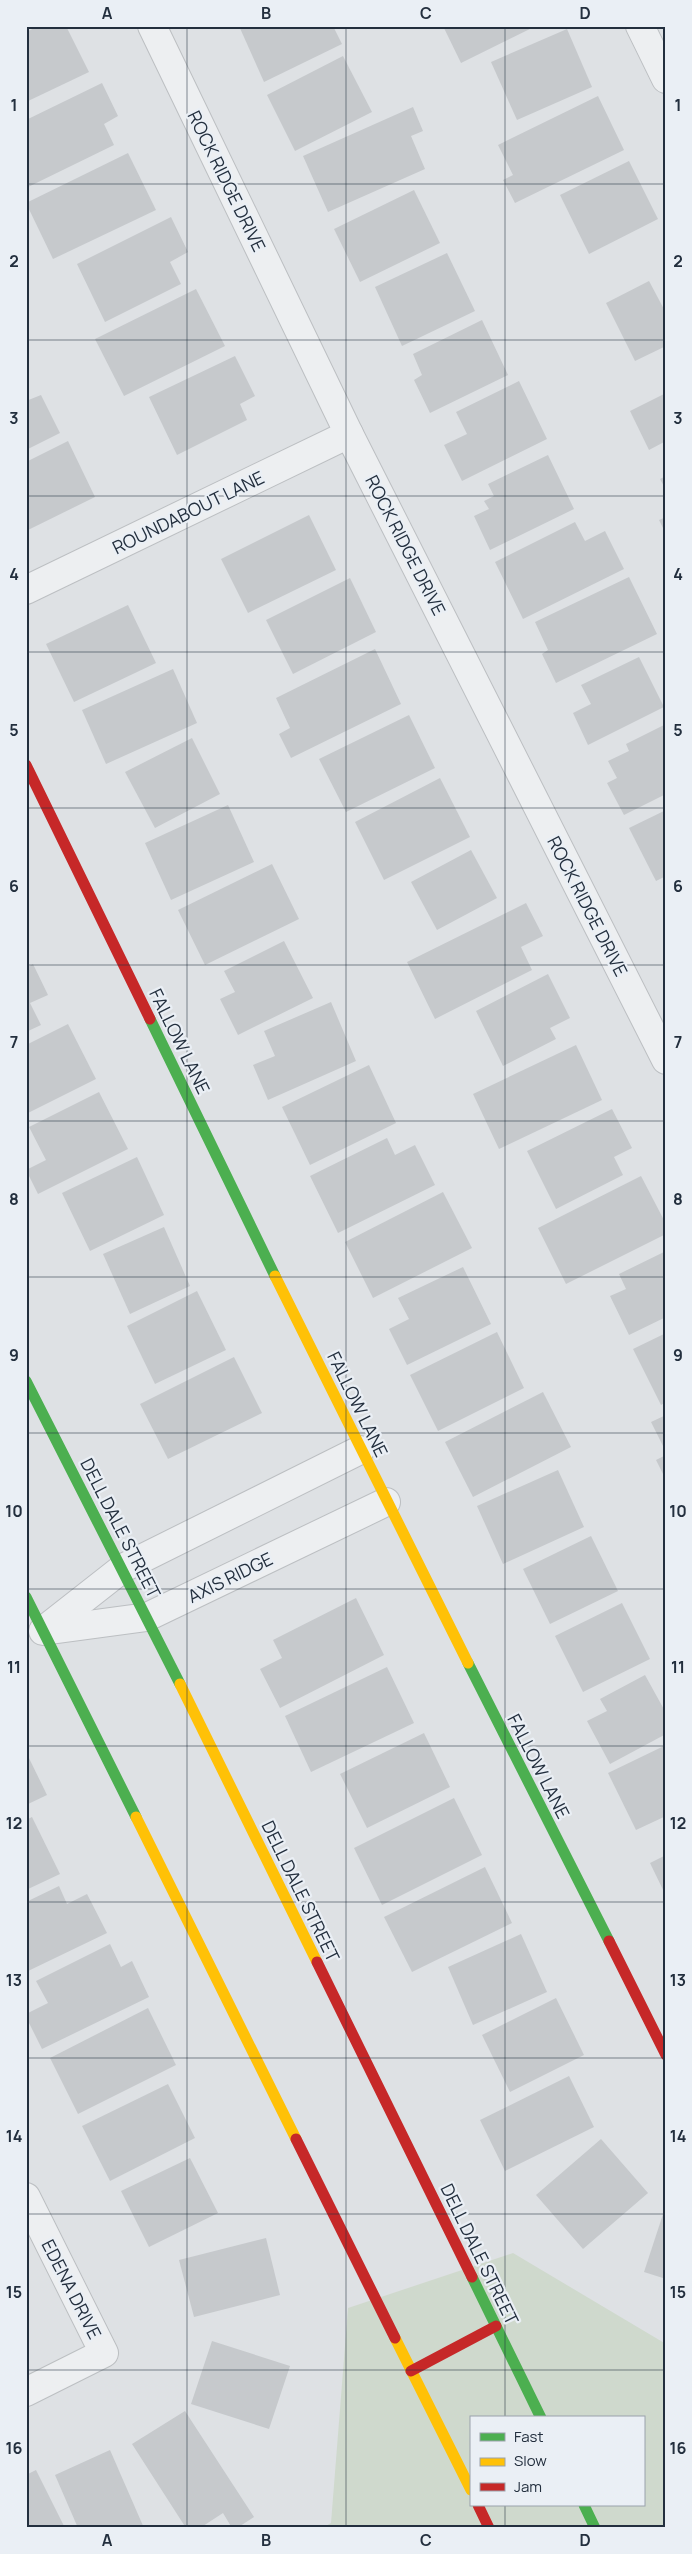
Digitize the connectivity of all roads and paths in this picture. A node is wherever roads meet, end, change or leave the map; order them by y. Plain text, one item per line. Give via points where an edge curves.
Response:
1 (152, 26) edge
2 (640, 26) edge
3 (666, 79) edge
4 (350, 434) junction
5 (26, 590) edge
6 (26, 765) edge
7 (666, 1060) edge
8 (26, 1381) edge
9 (360, 1450) junction
10 (386, 1502) junction
11 (123, 1568) junction
12 (26, 1597) edge
13 (147, 1616) junction
14 (43, 1631) junction
15 (666, 2055) edge
16 (26, 2197) edge
17 (496, 2326) junction
18 (411, 2370) junction
19 (26, 2392) edge
20 (540, 2416) edge
21 (470, 2488) edge
22 (478, 2506) edge
23 (584, 2506) edge
24 (489, 2528) edge
25 (595, 2528) edge

1 - 4 street, ROCK RIDGE DRIVE
2 - 3 street
4 - 5 street, ROUNDABOUT LANE
4 - 7 street, ROCK RIDGE DRIVE
6 - 9 main road, FALLOW LANE
8 - 11 main road, DELL DALE STREET
9 - 10 main road, FALLOW LANE
9 - 11 street
10 - 13 street, AXIS RIDGE
10 - 15 main road, FALLOW LANE
11 - 13 main road, DELL DALE STREET
11 - 14 street
12 - 14 main road
13 - 14 street, AXIS RIDGE
13 - 17 main road, DELL DALE STREET
14 - 18 main road
16 - 19 street, EDENA DRIVE via 104,2353
17 - 18 main road
17 - 20 main road, DELL DALE STREET
18 - 21 main road
22 - 24 main road
23 - 25 main road

